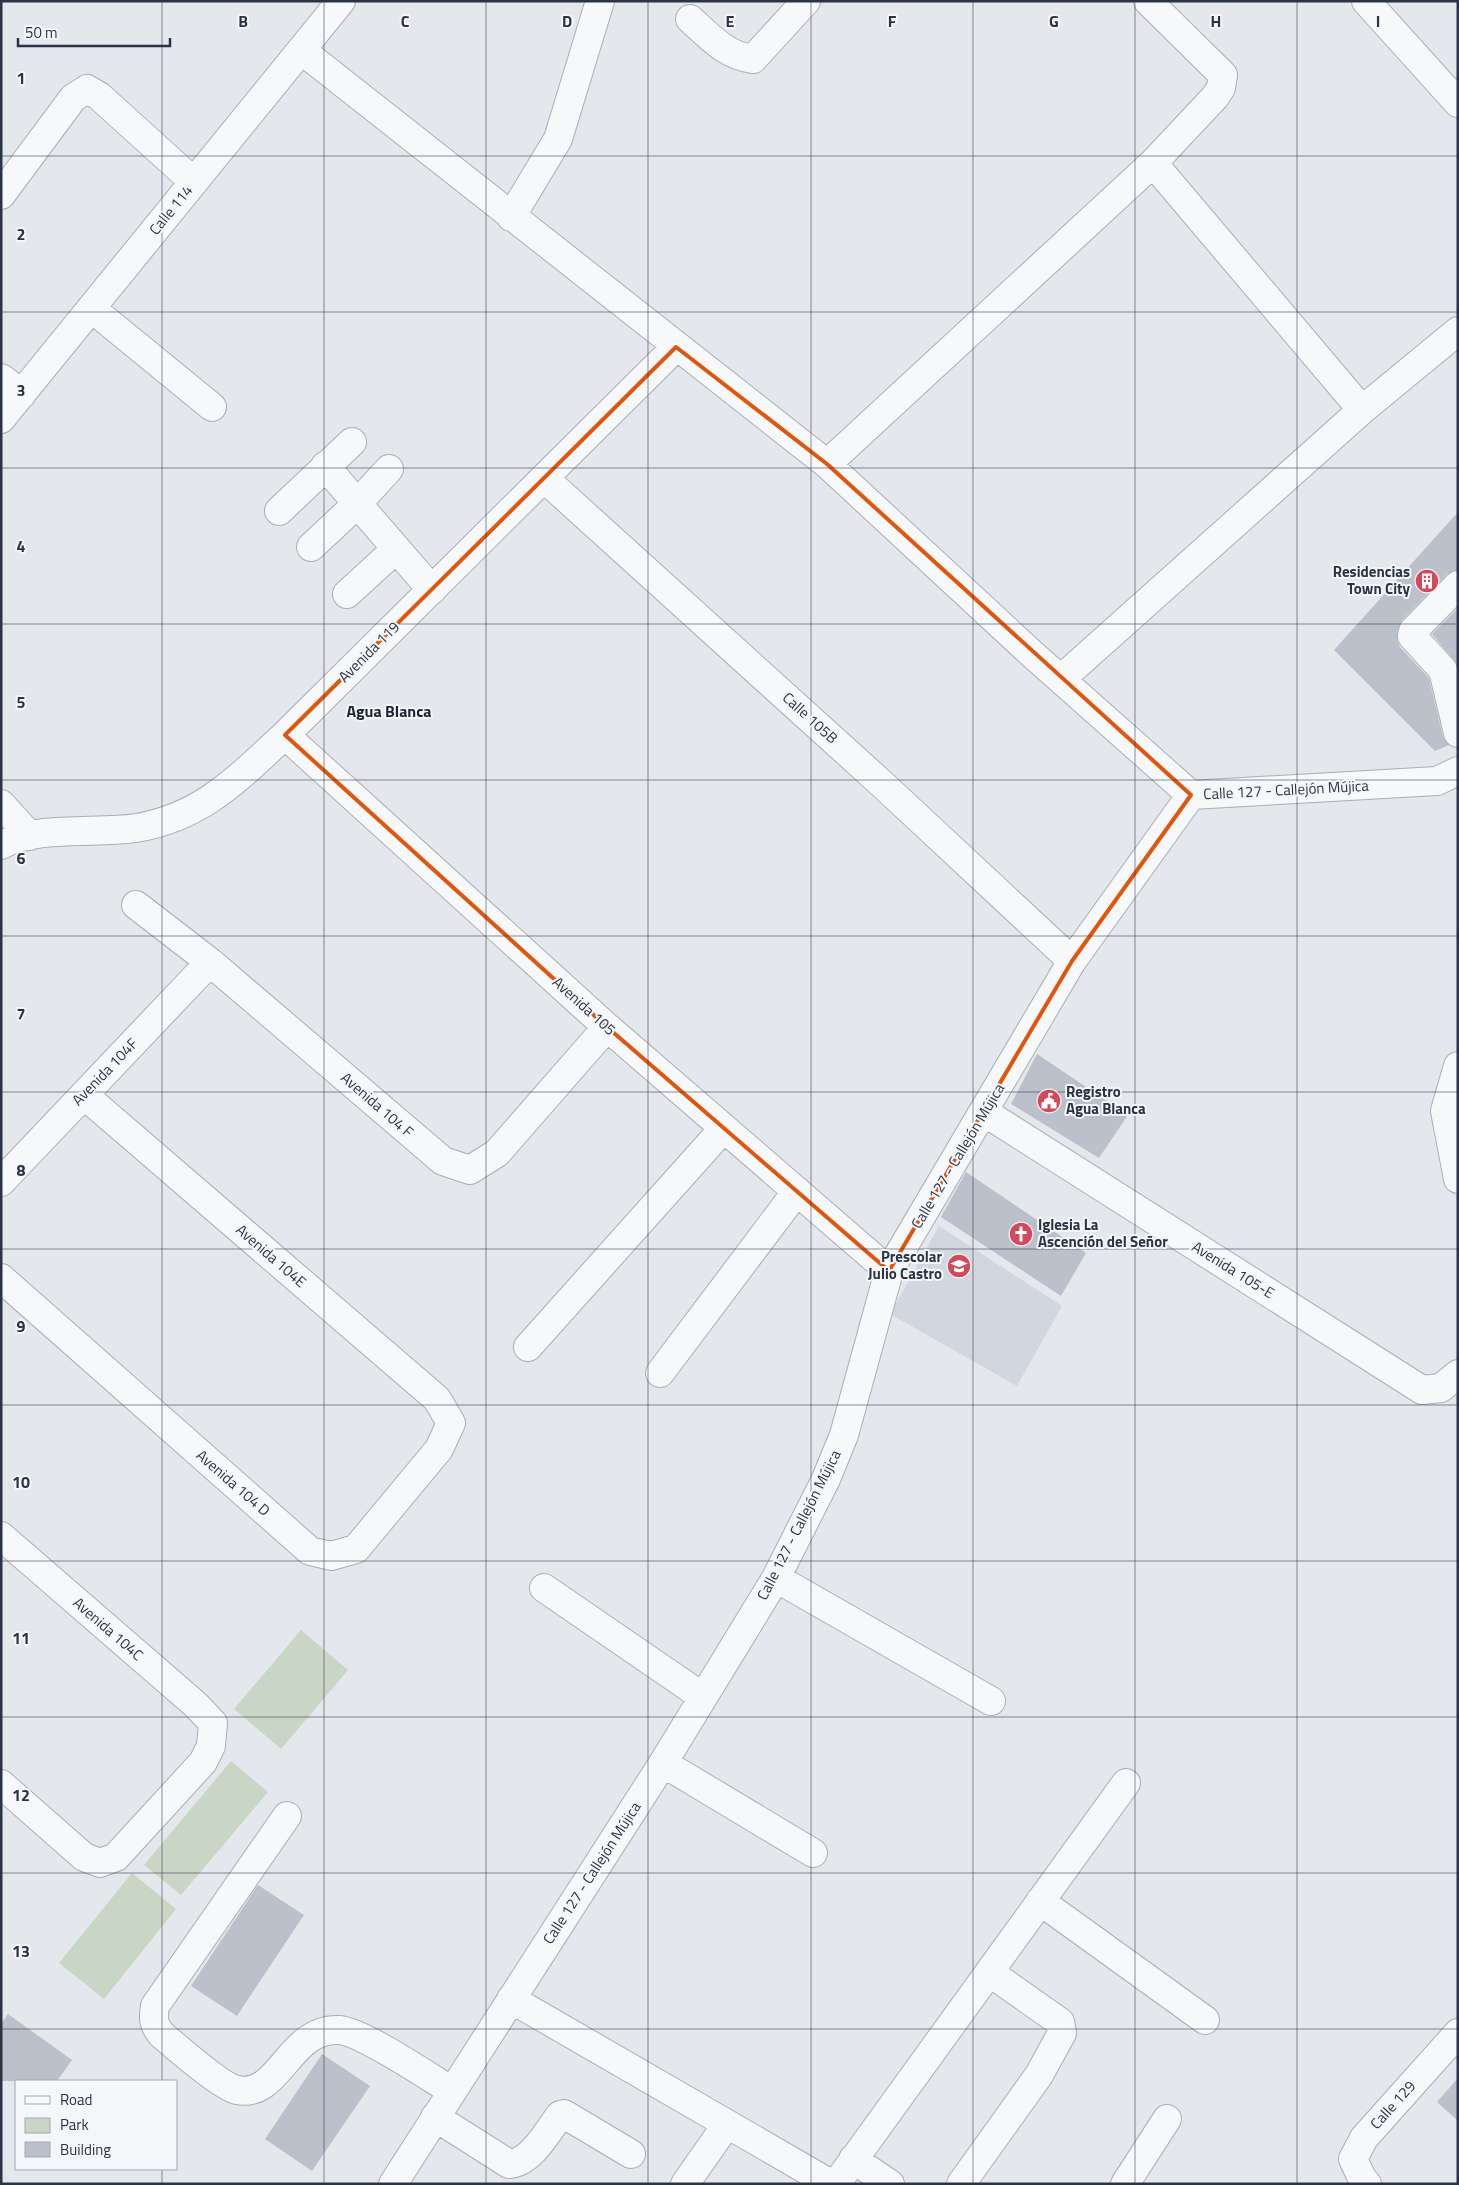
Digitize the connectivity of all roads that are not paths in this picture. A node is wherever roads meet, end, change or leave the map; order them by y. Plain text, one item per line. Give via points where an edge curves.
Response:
1 (340, 1) edge
2 (600, 1) edge
3 (806, 1) edge
4 (1148, 1) edge
5 (1366, 1) edge
6 (690, 19) dead end
7 (301, 50) junction
8 (1458, 103) edge
9 (1153, 163) junction
10 (194, 182) junction
11 (1, 195) edge
12 (511, 217) junction
13 (91, 308) junction
14 (1458, 331) edge
15 (676, 347) junction
16 (11, 386) edge
17 (212, 407) dead end
18 (1362, 410) junction
19 (1, 419) edge
20 (352, 442) dead end
21 (827, 464) junction
22 (325, 466) junction
23 (390, 469) dead end
24 (545, 479) junction
25 (357, 504) junction
26 (279, 511) dead end
27 (310, 547) dead end
28 (395, 550) junction
29 (1458, 585) edge
30 (432, 590) junction
31 (347, 594) dead end
32 (1450, 666) edge
33 (1061, 679) junction
34 (1458, 733) edge
35 (285, 735) junction
36 (1458, 771) edge
37 (1191, 795) junction
38 (1, 804) edge
39 (30, 836) junction
40 (1, 844) edge
41 (136, 905) dead end
42 (1072, 961) junction
43 (210, 962) junction
44 (607, 1027) junction
45 (1458, 1066) edge
46 (84, 1095) junction
47 (984, 1112) junction
48 (724, 1128) junction
49 (1458, 1179) edge
50 (1, 1182) edge
51 (797, 1191) junction
52 (889, 1271) junction
53 (1, 1278) edge
54 (528, 1347) dead end
55 (660, 1373) dead end
56 (1458, 1374) edge
57 (451, 1423) joint
58 (1, 1536) edge
59 (776, 1578) junction
60 (544, 1588) dead end
61 (703, 1698) junction
62 (991, 1702) dead end
63 (663, 1763) junction
64 (1126, 1783) dead end
65 (1, 1784) edge
66 (287, 1816) dead end
67 (813, 1853) dead end
68 (1040, 1901) junction
69 (989, 1972) junction
70 (511, 1999) junction
71 (1205, 2020) dead end
72 (1458, 2033) edge
73 (452, 2091) junction
74 (435, 2117) junction
75 (1167, 2119) dead end
76 (727, 2124) junction
77 (631, 2154) dead end
78 (853, 2159) junction
79 (392, 2184) edge
80 (685, 2184) edge
81 (831, 2184) edge
82 (836, 2184) edge
83 (890, 2184) edge
84 (960, 2184) edge
85 (1125, 2184) edge
86 (1368, 2184) edge

1 - 7 street, Calle 114
2 - 12 street via 558,139
3 - 6 street via 753,59 726,51
4 - 9 street via 1223,75 1221,88 1215,97
5 - 8 street
7 - 10 street, Calle 114
7 - 12 street
9 - 18 street
9 - 21 street
10 - 11 street via 88,89 73,98
10 - 13 street, Calle 114
12 - 15 street
13 - 16 street, Calle 114
13 - 17 street
14 - 18 street
15 - 21 street
15 - 24 street, Avenida 119
16 - 19 street, Calle 114
18 - 33 street
20 - 22 street
21 - 33 street
22 - 25 street
22 - 26 street
23 - 25 street
24 - 30 street, Avenida 119
24 - 42 street, Calle 105B via 889,790
25 - 27 street
25 - 28 street
28 - 30 street
28 - 31 street
29 - 32 street via 1413,631 1412,636
30 - 35 street, Avenida 119
32 - 34 street
33 - 37 street
35 - 39 street, Avenida 119 via 232,784 195,810 135,828
35 - 44 street, Avenida 105
36 - 37 street, Calle 127 - Callejón Mújica via 1437,781
37 - 42 street, Calle 127 - Callejón Mújica
38 - 39 street
39 - 40 street, Avenida 119
41 - 43 street, Avenida 104 F
42 - 47 street, Calle 127 - Callejón Mújica
43 - 44 street, Avenida 104 F via 443,1161 470,1170 497,1153
43 - 46 street, Avenida 104F
44 - 48 street, Avenida 105
45 - 49 street via 1445,1110
46 - 50 street, Avenida 104F
46 - 57 street, Avenida 104E via 437,1399
47 - 52 street, Calle 127 - Callejón Mújica
47 - 56 street, Avenida 105-E via 1422,1390 1441,1388
48 - 51 street, Avenida 105
48 - 54 street
51 - 52 street, Avenida 105
51 - 55 street
52 - 59 street, Calle 127 - Callejón Mújica via 844,1435 826,1479
53 - 57 street, Avenida 104 D via 310,1551 330,1556 356,1549 439,1449
58 - 65 street, Avenida 104C via 213,1723 211,1746 203,1762 116,1857 100,1863 84,1857
59 - 61 street, Calle 127 - Callejón Mújica
59 - 62 street
60 - 61 street
61 - 63 street, Calle 127 - Callejón Mújica
63 - 67 street
63 - 70 street, Calle 127 - Callejón Mújica
64 - 68 street
66 - 73 street via 155,2006 155,2027 236,2090 251,2090 263,2085 303,2041 321,2031 341,2030 364,2038
68 - 69 street
68 - 71 street
69 - 78 street
69 - 84 street via 1060,2022 1062,2033 1039,2075
70 - 73 street, Calle 127 - Callejón Mújica
70 - 76 street
72 - 86 street, Calle 129 via 1364,2138 1353,2159
73 - 74 street, Calle 127 - Callejón Mújica
74 - 77 street via 509,2164 522,2160 564,2114
74 - 79 street, Calle 127 - Callejón Mújica
75 - 85 street
76 - 80 street
76 - 81 street
78 - 82 street
78 - 83 street

